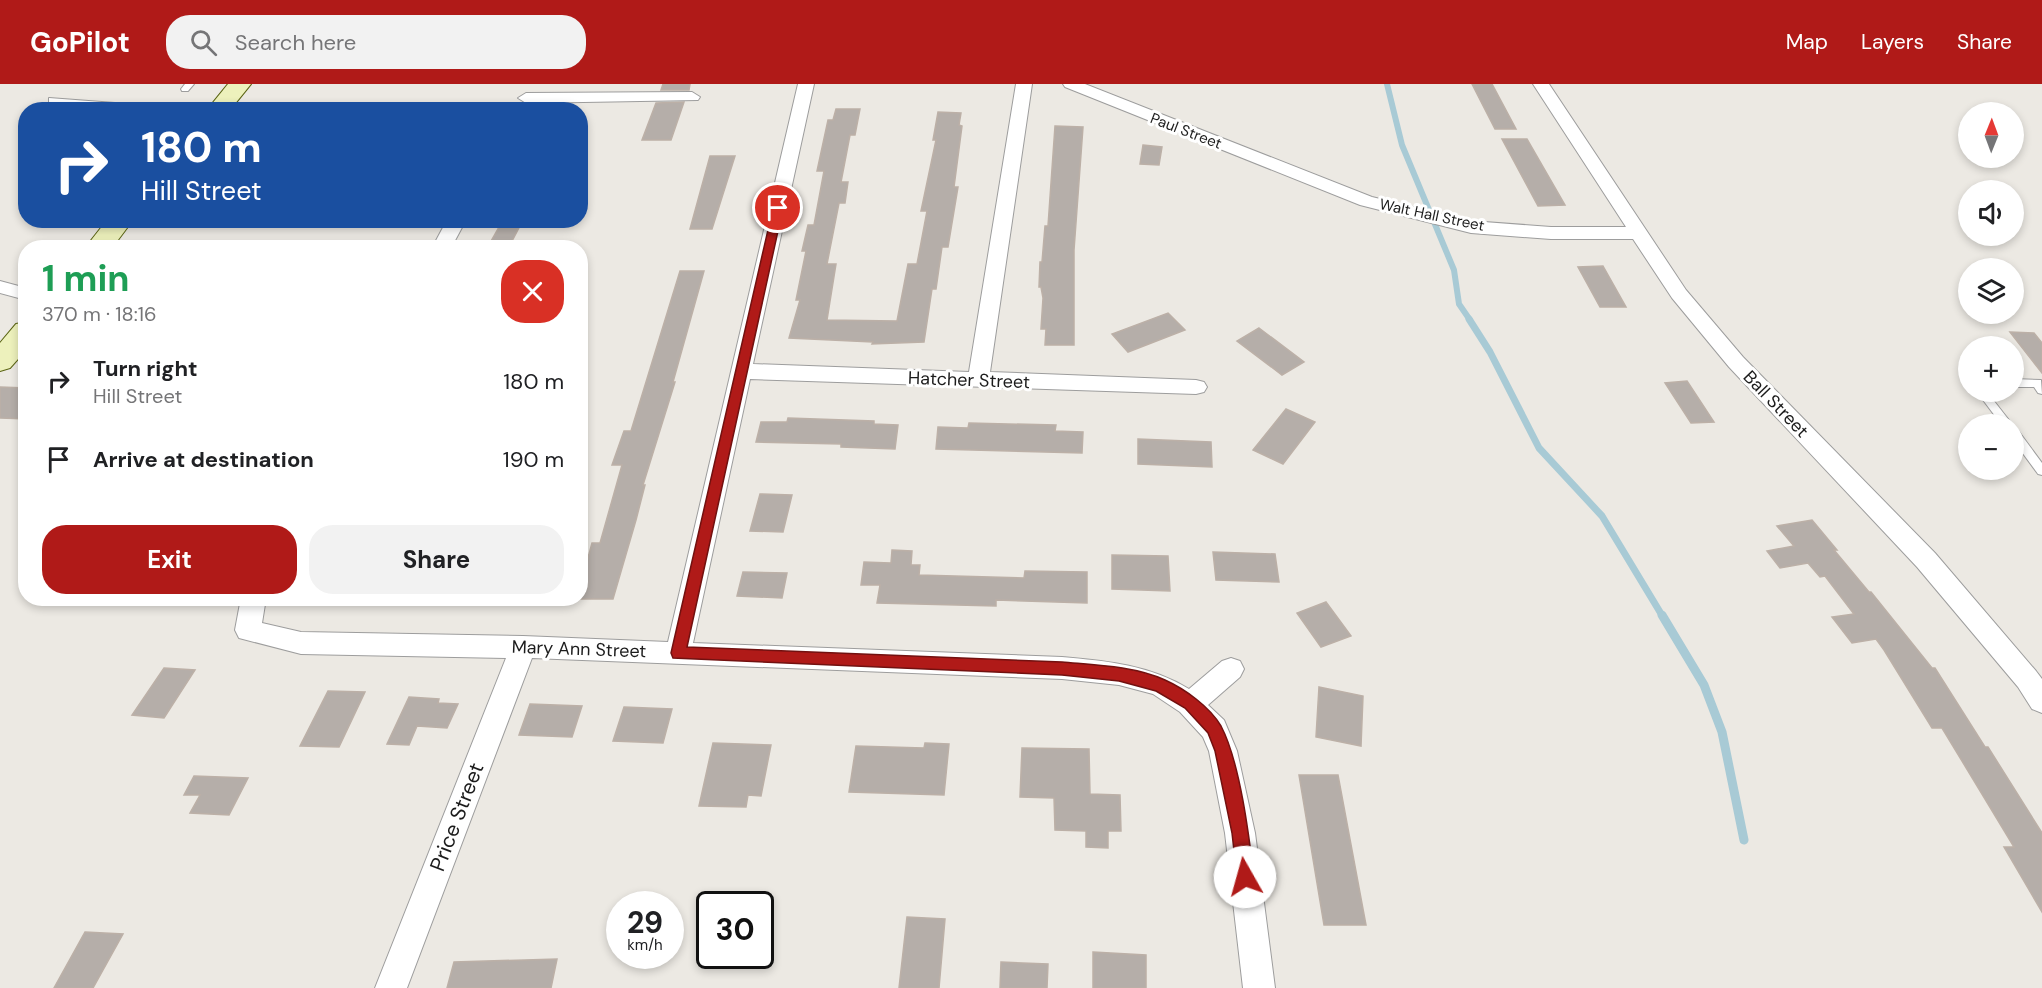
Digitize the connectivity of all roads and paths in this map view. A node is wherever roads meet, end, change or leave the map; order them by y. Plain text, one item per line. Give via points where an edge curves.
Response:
1 (240, 84) edge
2 (806, 84) edge
3 (1024, 84) edge
4 (1071, 84) edge
5 (1541, 84) edge
6 (527, 97) edge
7 (692, 97) dead end
8 (52, 100) dead end
9 (78, 102) edge
10 (225, 102) edge
11 (1301, 177) joint
12 (114, 228) edge
13 (1639, 233) junction
14 (105, 240) edge
15 (0, 287) edge
16 (18, 292) edge
17 (18, 340) edge
18 (0, 361) edge
19 (742, 371) junction
20 (978, 380) junction
21 (2024, 383) edge
22 (1196, 387) dead end
23 (2042, 390) edge
24 (1990, 402) edge
25 (1999, 414) edge
26 (2024, 447) edge
27 (2042, 471) edge
28 (252, 606) edge
29 (523, 647) junction
30 (678, 653) junction
31 (1231, 669) dead end
32 (2042, 701) edge
33 (1190, 704) junction
34 (391, 988) edge
35 (1259, 988) edge

1 - 10 street
2 - 19 street
3 - 20 street
4 - 11 street, Paul Street
5 - 13 street, Ball Street
6 - 7 street
8 - 9 lane
11 - 13 street, Walt Hall Street via 1366,201 1471,227 1551,233
12 - 14 street
13 - 32 street, Ball Street via 1679,294 1736,362 1926,560 2027,678
15 - 16 street
17 - 18 street
19 - 20 street, Hatcher Street
19 - 30 street
20 - 22 street, Hatcher Street
21 - 23 lane via 2037,384
24 - 25 lane
26 - 27 lane
28 - 29 street, Mary Ann Street via 248,630 301,643
29 - 30 street, Mary Ann Street
29 - 34 street, Price Street
30 - 33 street, Mary Ann Street via 1062,668 1119,674 1160,685
31 - 33 street
33 - 35 street, Mary Ann Street via 1214,729 1223,751 1240,833

